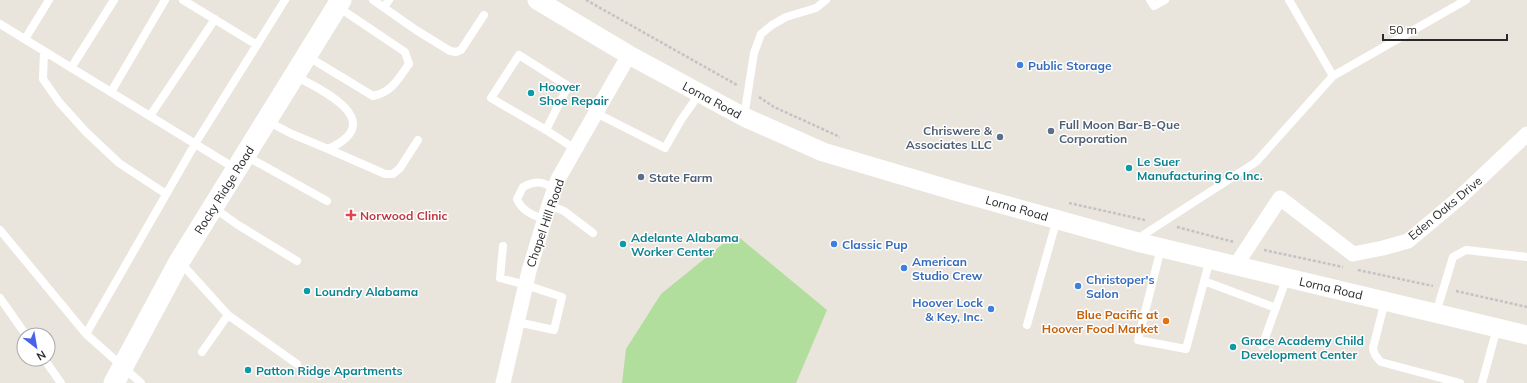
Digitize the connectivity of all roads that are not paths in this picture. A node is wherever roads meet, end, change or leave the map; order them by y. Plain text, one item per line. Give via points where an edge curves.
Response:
1 (49, 0) edge
2 (114, 0) edge
3 (165, 0) edge
4 (183, 0) edge
5 (285, 0) edge
6 (373, 0) edge
7 (389, 0) edge
8 (537, 0) edge
9 (826, 0) edge
10 (1165, 0) edge
11 (1289, 0) edge
12 (1466, 0) edge
13 (339, 3) edge
14 (1152, 3) edge
15 (384, 7) junction
16 (484, 15) dead end
17 (215, 19) junction
18 (0, 24) edge
19 (25, 39) junction
20 (257, 45) junction
21 (44, 51) junction
22 (629, 55) junction
23 (307, 56) junction
24 (71, 68) junction
25 (294, 76) junction
26 (1333, 76) junction
27 (111, 92) junction
28 (700, 93) junction
29 (596, 113) junction
30 (150, 116) junction
31 (744, 118) junction
32 (267, 121) junction
33 (546, 130) junction
34 (1527, 134) edge
35 (418, 140) dead end
36 (195, 144) junction
37 (328, 149) junction
38 (575, 149) junction
39 (241, 162) junction
40 (555, 188) junction
41 (166, 194) junction
42 (327, 201) dead end
43 (213, 208) junction
44 (546, 212) junction
45 (1057, 219) junction
46 (0, 230) edge
47 (593, 233) dead end
48 (1135, 241) junction
49 (503, 246) dead end
50 (1161, 248) junction
51 (1527, 257) edge
52 (1210, 259) junction
53 (297, 261) dead end
54 (179, 262) junction
55 (1236, 265) junction
56 (1287, 278) junction
57 (1204, 281) junction
58 (526, 284) junction
59 (0, 298) edge
60 (1385, 301) junction
61 (1276, 308) junction
62 (1436, 313) junction
63 (228, 315) junction
64 (517, 322) junction
65 (1027, 325) dead end
66 (20, 327) edge
67 (1497, 327) junction
68 (86, 334) junction
69 (1527, 334) edge
70 (1262, 346) dead end
71 (202, 352) dead end
72 (297, 364) dead end
73 (49, 367) edge
74 (118, 374) edge
75 (58, 382) edge
76 (141, 383) edge
77 (503, 383) edge
78 (1460, 383) edge
79 (1482, 383) edge

1 - 19 lane
2 - 24 lane
3 - 27 lane
4 - 17 lane
5 - 20 lane
6 - 15 lane
7 - 15 lane
8 - 22 street, Lorna Road
9 - 31 lane via 816,8 786,17 761,34 754,53
10 - 14 lane
11 - 26 lane
12 - 26 lane
13 - 23 main road, Rocky Ridge Road
13 - 23 lane via 405,52 408,64 390,90 373,96
15 - 16 lane via 416,30 450,51 456,52 461,50
17 - 20 lane
17 - 30 lane
18 - 19 lane
19 - 21 lane
20 - 36 lane
21 - 24 lane
21 - 41 lane via 43,79 59,102 119,163
22 - 28 street, Lorna Road
22 - 29 street, Chapel Hill Road
23 - 25 main road, Rocky Ridge Road
24 - 27 lane
25 - 32 main road, Rocky Ridge Road
25 - 37 lane via 319,88 340,103 352,116 354,126 350,134 341,143
26 - 48 lane via 1256,162
27 - 30 lane
28 - 29 lane via 664,148
28 - 31 street, Lorna Road
29 - 38 street, Chapel Hill Road
30 - 36 lane
31 - 45 street, Lorna Road via 823,152
32 - 37 lane
32 - 39 main road, Rocky Ridge Road
33 - 33 lane via 568,86 519,55 490,98
33 - 38 lane
34 - 55 street, Eden Oaks Drive via 1457,200 1408,241 1353,254 1280,198
35 - 37 lane via 400,168 393,174 385,174
36 - 39 lane
36 - 41 lane
38 - 40 street, Chapel Hill Road
39 - 42 lane
39 - 43 main road, Rocky Ridge Road
40 - 44 street, Chapel Hill Road
40 - 44 lane via 542,182 531,183 523,187 517,198 527,212
41 - 68 lane
43 - 53 lane
43 - 54 main road, Rocky Ridge Road
44 - 47 lane via 564,210
44 - 58 street, Chapel Hill Road
45 - 48 street, Lorna Road
45 - 65 lane
46 - 68 lane
48 - 50 street, Lorna Road
49 - 58 lane via 500,278
50 - 52 street, Lorna Road
50 - 57 lane via 1138,340 1186,349
51 - 62 lane via 1466,250 1453,257
52 - 55 street, Lorna Road
52 - 57 lane
54 - 63 lane
54 - 74 main road, Rocky Ridge Road
55 - 56 street, Lorna Road
56 - 60 street, Lorna Road
56 - 61 lane
57 - 61 lane
58 - 64 street, Chapel Hill Road
58 - 64 lane via 562,297 554,330
59 - 66 lane
60 - 62 street, Lorna Road
60 - 78 lane via 1373,348 1381,362
61 - 70 lane
62 - 67 street, Lorna Road
63 - 71 lane
63 - 72 lane
64 - 77 street, Chapel Hill Road
67 - 69 street, Lorna Road
67 - 79 lane
68 - 74 lane
73 - 75 lane
74 - 76 lane

